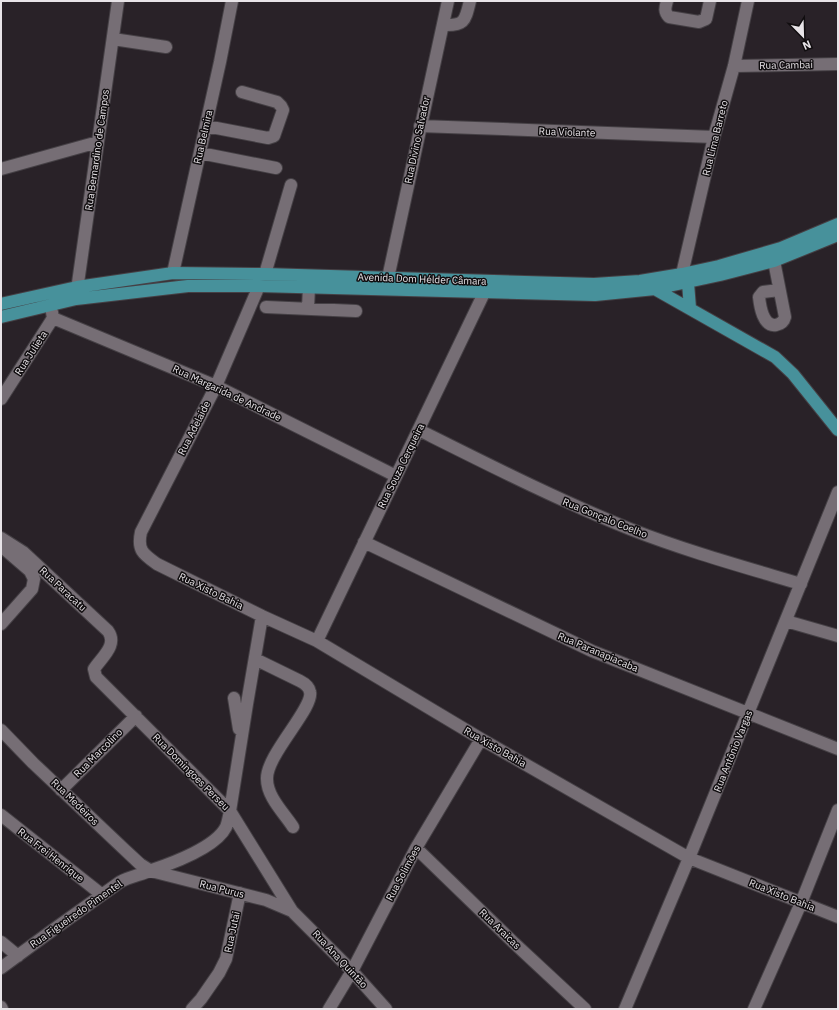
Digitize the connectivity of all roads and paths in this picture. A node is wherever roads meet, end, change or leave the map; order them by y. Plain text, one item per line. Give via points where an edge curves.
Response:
1 (118, 1) edge
2 (232, 1) edge
3 (448, 1) edge
4 (470, 1) edge
5 (667, 1) edge
6 (710, 1) edge
7 (748, 1) edge
8 (443, 25) junction
9 (112, 39) junction
10 (166, 47) dead end
11 (838, 64) edge
12 (734, 66) junction
13 (242, 92) dead end
14 (206, 126) junction
15 (420, 126) junction
16 (714, 137) junction
17 (98, 142) junction
18 (200, 153) junction
19 (276, 168) dead end
20 (1, 169) edge
21 (291, 185) dead end
22 (838, 224) edge
23 (838, 235) edge
24 (774, 260) junction
25 (173, 273) junction
26 (265, 274) junction
27 (388, 278) junction
28 (685, 278) junction
29 (640, 281) junction
30 (259, 286) junction
31 (309, 287) junction
32 (655, 289) junction
33 (779, 290) dead end
34 (486, 291) junction
35 (76, 293) junction
36 (1, 304) edge
37 (51, 305) junction
38 (266, 307) dead end
39 (308, 308) junction
40 (690, 308) junction
41 (356, 311) dead end
42 (1, 317) edge
43 (53, 318) junction
44 (216, 386) junction
45 (1, 399) edge
46 (419, 430) junction
47 (838, 430) edge
48 (396, 476) junction
49 (838, 492) edge
50 (1, 538) edge
51 (364, 542) junction
52 (1, 546) edge
53 (157, 564) joint
54 (801, 584) junction
55 (262, 616) junction
56 (786, 621) junction
57 (1, 624) edge
58 (838, 636) edge
59 (317, 641) junction
60 (255, 659) junction
61 (102, 684) joint
62 (234, 698) dead end
63 (748, 714) junction
64 (136, 716) junction
65 (1, 730) edge
66 (481, 739) junction
67 (241, 744) junction
68 (838, 749) edge
69 (61, 790) junction
70 (838, 810) edge
71 (230, 811) junction
72 (1, 815) edge
73 (293, 827) dead end
74 (416, 848) junction
75 (689, 858) junction
76 (151, 871) junction
77 (240, 893) junction
78 (101, 894) junction
79 (801, 903) junction
80 (292, 911) junction
81 (838, 917) edge
82 (1, 942) edge
83 (18, 956) junction
84 (1, 968) edge
85 (352, 971) junction
86 (192, 1009) edge
87 (329, 1009) edge
88 (386, 1009) edge
89 (585, 1009) edge
90 (625, 1009) edge
91 (754, 1009) edge

1 - 9 street, Rua Bernardino de Campos
2 - 14 street, Rua Belmira
3 - 8 street, Rua Divino Salvador
4 - 8 street via 463,22 454,26
5 - 6 street via 665,10 669,17 699,22 706,19
7 - 12 street, Rua Lima Barreto
8 - 15 street, Rua Divino Salvador
9 - 10 street
9 - 17 street, Rua Bernardino de Campos
11 - 12 street, Rua Cambai
12 - 16 street, Rua Lima Barreto
13 - 14 street via 277,102 281,106 283,110 274,136 268,138
14 - 18 street, Rua Belmira
15 - 16 street, Rua Violante
15 - 27 street, Rua Divino Salvador
16 - 28 street, Rua Lima Barreto
17 - 20 street
17 - 35 street, Rua Bernardino de Campos
18 - 19 street
18 - 25 street, Rua Belmira
21 - 26 street
22 - 28 main road, Avenida Dom Hélder Câmara via 781,248
23 - 24 main road, Avenida Dom Hélder Câmara
24 - 28 main road, Avenida Dom Hélder Câmara
24 - 33 street
25 - 26 main road, Avenida Dom Hélder Câmara
25 - 35 main road, Avenida Dom Hélder Câmara
26 - 27 main road, Avenida Dom Hélder Câmara
27 - 29 main road, Avenida Dom Hélder Câmara via 594,284
28 - 29 main road, Avenida Dom Hélder Câmara
28 - 32 main road, Avenida Dom Hélder Câmara
28 - 40 main road
29 - 32 main road
30 - 31 main road, Avenida Dom Hélder Câmara
30 - 35 main road, Avenida Dom Hélder Câmara via 188,286
30 - 44 street, Rua Adelaide
31 - 34 main road, Avenida Dom Hélder Câmara
31 - 39 street
32 - 34 main road, Avenida Dom Hélder Câmara via 595,295
32 - 40 main road
34 - 46 street, Rua Souza Cerqueira
35 - 36 main road, Avenida Dom Hélder Câmara
35 - 37 main road, Avenida Dom Hélder Câmara
37 - 42 main road, Avenida Dom Hélder Câmara
37 - 43 street
38 - 39 street
39 - 41 street
40 - 47 main road via 785,365
43 - 44 street, Rua Margarida de Andrade
43 - 45 street, Rua Julieta
44 - 48 street, Rua Margarida de Andrade
44 - 53 street, Rua Adelaide via 141,532 139,541 143,554
46 - 48 street, Rua Souza Cerqueira
46 - 54 street, Rua Gonçalo Coelho via 555,498 632,530 712,558
48 - 51 street, Rua Souza Cerqueira
49 - 54 street, Rua Antônio Vargas
50 - 61 street, Rua Paracatu via 23,552 108,631 112,638 110,649 94,669
51 - 59 street, Rua Souza Cerqueira
51 - 63 street, Rua Paranapiacaba via 592,651
52 - 57 street, Rua Paracatu via 30,571 34,579 32,589
53 - 55 street, Rua Xisto Bahia
54 - 56 street, Rua Antônio Vargas
55 - 59 street, Rua Xisto Bahia
55 - 60 street, Rua Figueiredo Pimentel
56 - 58 street
56 - 63 street, Rua Antônio Vargas
59 - 66 street, Rua Xisto Bahia
60 - 67 street, Rua Figueiredo Pimentel
60 - 73 street via 306,684 310,692 308,703 281,746 266,778 270,792
61 - 64 street, Rua Domingoes Perseu
62 - 67 street, Rua Figueiredo Pimentel
63 - 68 street, Rua Paranapiacaba
63 - 75 street, Rua Antônio Vargas
64 - 69 street, Rua Marcolino
64 - 71 street, Rua Domingoes Perseu
65 - 69 street, Rua Medeiros
66 - 74 street, Rua Solimões
66 - 75 street, Rua Xisto Bahia
67 - 71 street, Rua Figueiredo Pimentel
69 - 76 street, Rua Medeiros via 140,864
70 - 79 street
71 - 76 street, Rua Figueiredo Pimentel via 226,827 218,838
71 - 80 street, Rua Domingoes Perseu
72 - 78 street, Rua Frei Henrique
74 - 85 street, Rua Solimões
74 - 89 street, Rua Araicas
75 - 79 street, Rua Xisto Bahia
75 - 90 street, Rua Antônio Vargas
76 - 77 street, Rua Purus
76 - 78 street, Rua Figueiredo Pimentel via 132,876
77 - 80 street, Rua Purus via 278,904
77 - 86 street, Rua Jutai via 226,959 219,973
78 - 83 street, Rua Figueiredo Pimentel
79 - 81 street, Rua Xisto Bahia
79 - 91 street
80 - 85 street, Rua Ana Quintão
82 - 83 street
83 - 84 street, Rua Figueiredo Pimentel
85 - 87 street, Rua Solimões
85 - 88 street, Rua Ana Quintão

